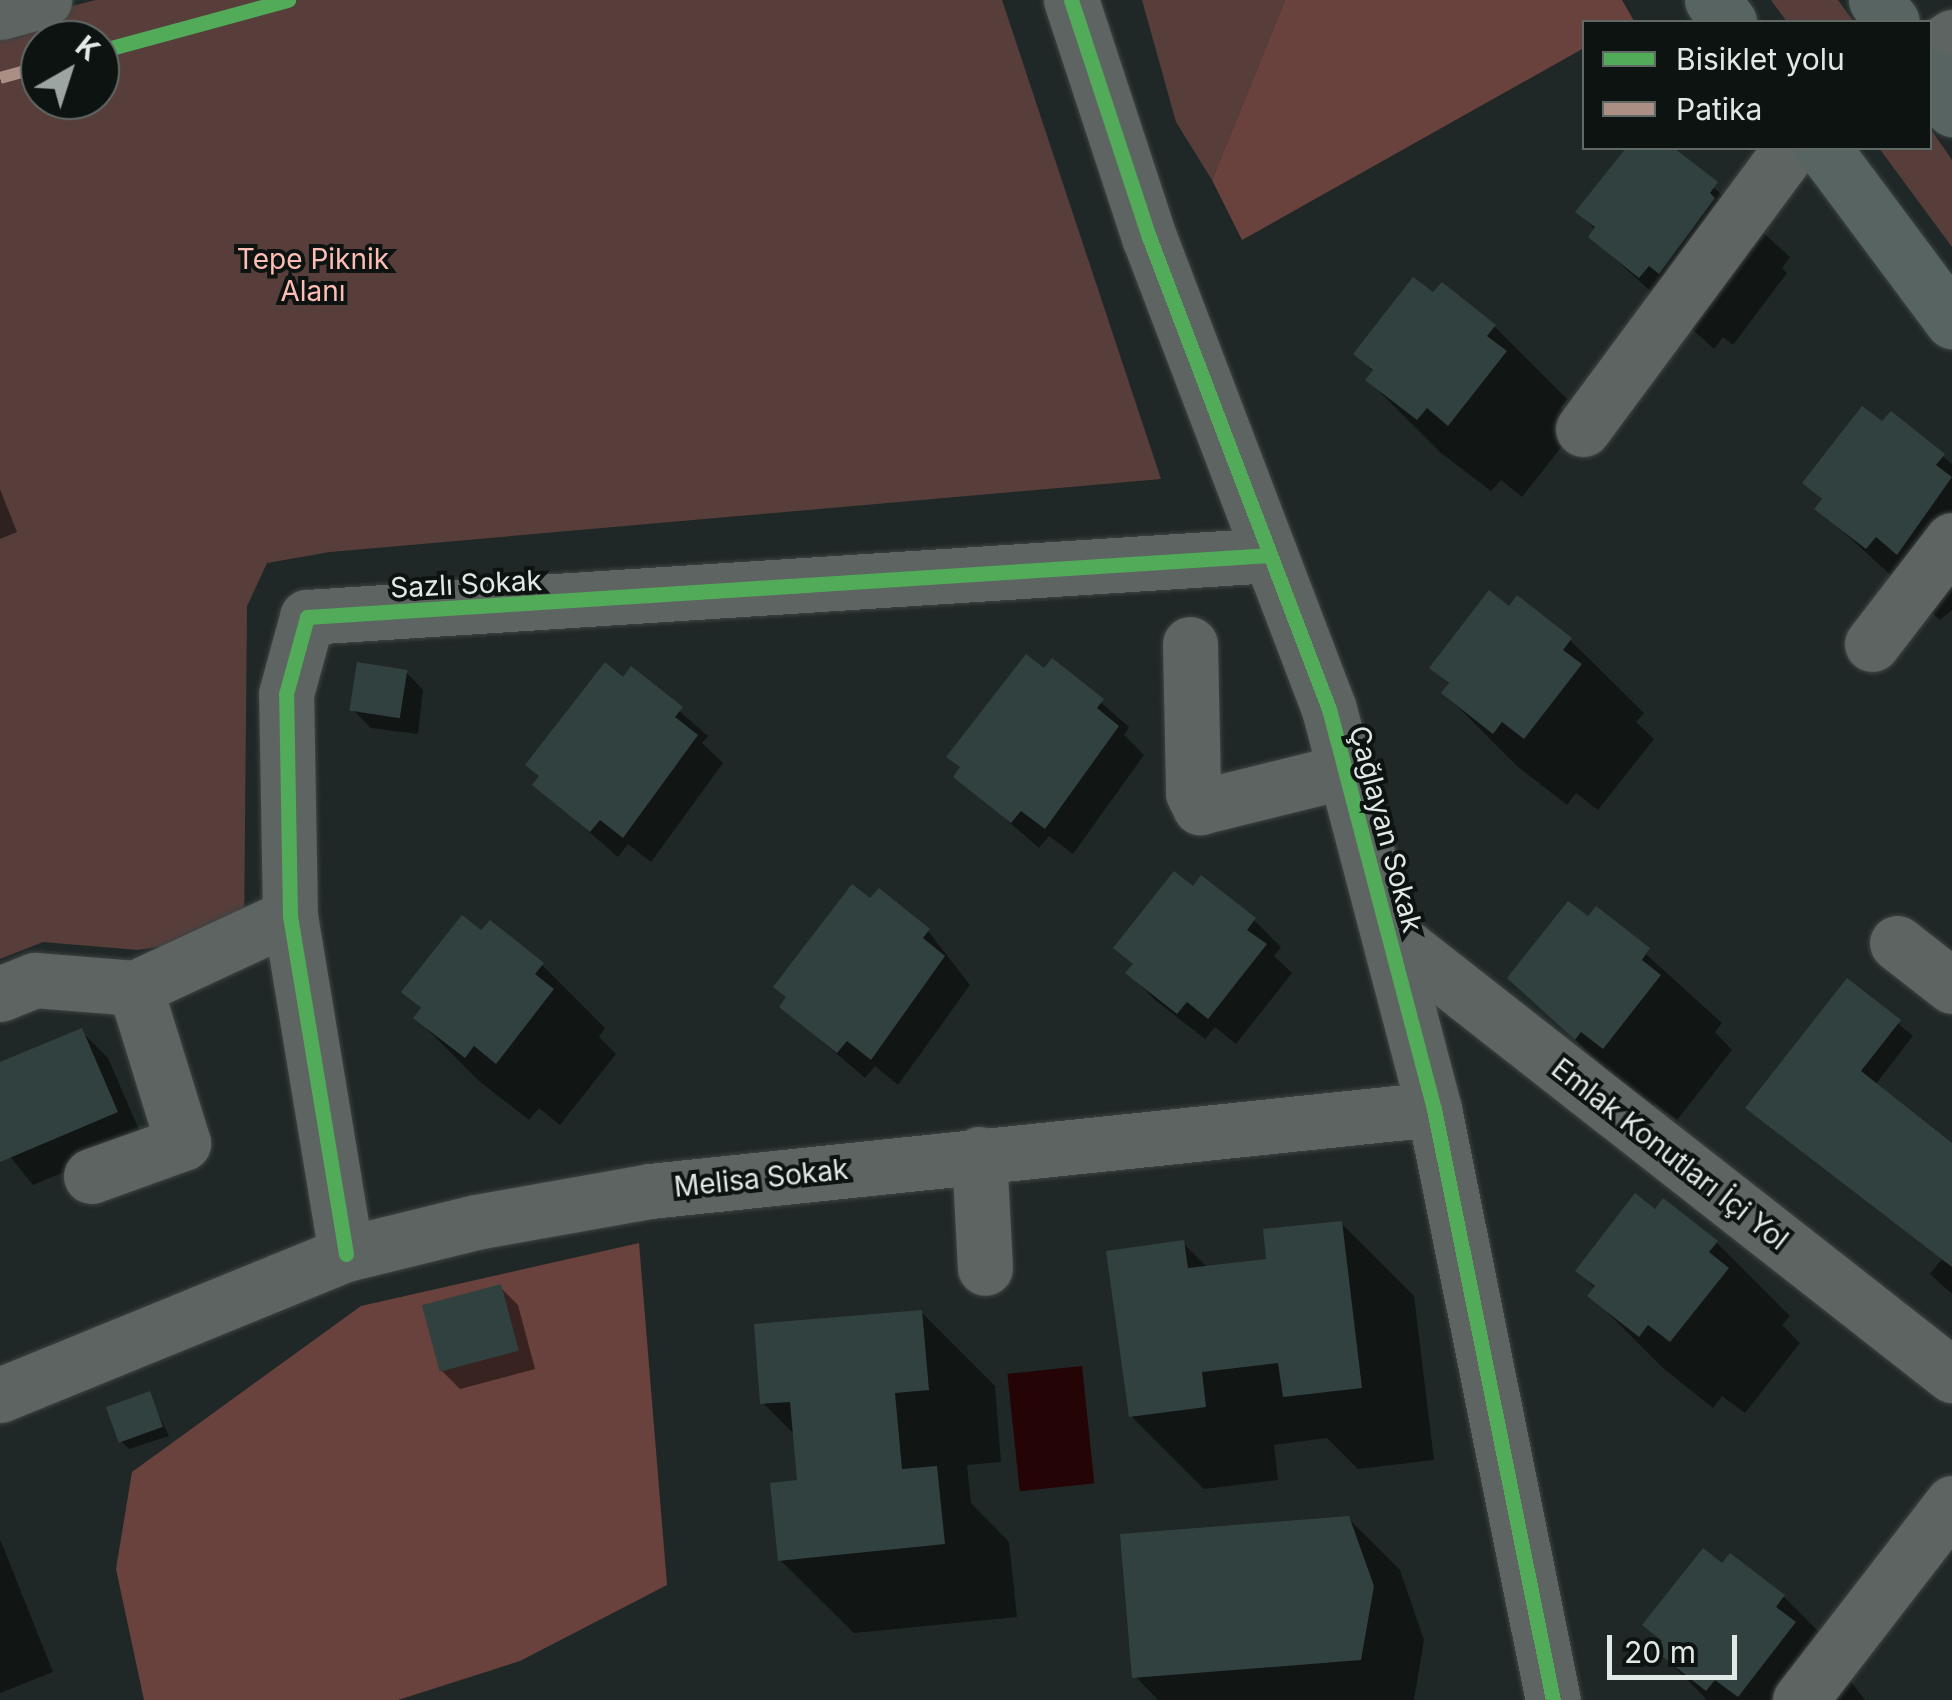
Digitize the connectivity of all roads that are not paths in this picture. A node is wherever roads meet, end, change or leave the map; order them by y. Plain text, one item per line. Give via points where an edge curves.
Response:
1 (44, 0) edge
2 (1071, 0) edge
3 (1712, 0) edge
4 (0, 12) edge
5 (1727, 20) edge
6 (1932, 79) edge
7 (1952, 109) edge
8 (1791, 150) edge
9 (1824, 150) edge
10 (1952, 321) edge
11 (1583, 429) dead end
12 (1952, 540) edge
13 (1270, 555) junction
14 (1190, 644) dead end
15 (1872, 644) dead end
16 (1345, 771) junction
17 (290, 916) junction
18 (1388, 933) junction
19 (1898, 942) dead end
20 (1952, 986) edge
21 (134, 988) junction
22 (0, 994) edge
23 (1434, 1109) junction
24 (978, 1154) junction
25 (92, 1176) dead end
26 (346, 1254) junction
27 (985, 1268) dead end
28 (110, 1350) junction
29 (0, 1363) edge
30 (1952, 1376) edge
31 (0, 1395) edge
32 (1952, 1503) edge
33 (1552, 1700) edge
34 (1800, 1700) edge

1 - 4 street
2 - 13 street, Çağlayan Sokak via 1149,237
3 - 5 main road
6 - 7 main road
8 - 11 street
9 - 10 main road
12 - 15 street
13 - 16 street, Çağlayan Sokak via 1329,709
13 - 17 street, Sazlı Sokak via 460,628 307,618 286,694
14 - 16 street via 1193,793 1200,806
16 - 18 street, Çağlayan Sokak
17 - 21 street
17 - 26 street, Sazlı Sokak
18 - 23 street, Çağlayan Sokak
18 - 30 street, Emlak Konutları İçi Yol
19 - 20 street
21 - 22 street via 35,980
21 - 25 street via 183,1144
23 - 24 street, Melisa Sokak
23 - 33 street, Çağlayan Sokak
24 - 26 street, Melisa Sokak via 650,1191
24 - 27 street
26 - 28 street, Melisa Sokak
28 - 29 street, Melisa Sokak
28 - 31 street, Melisa Sokak
32 - 34 street

